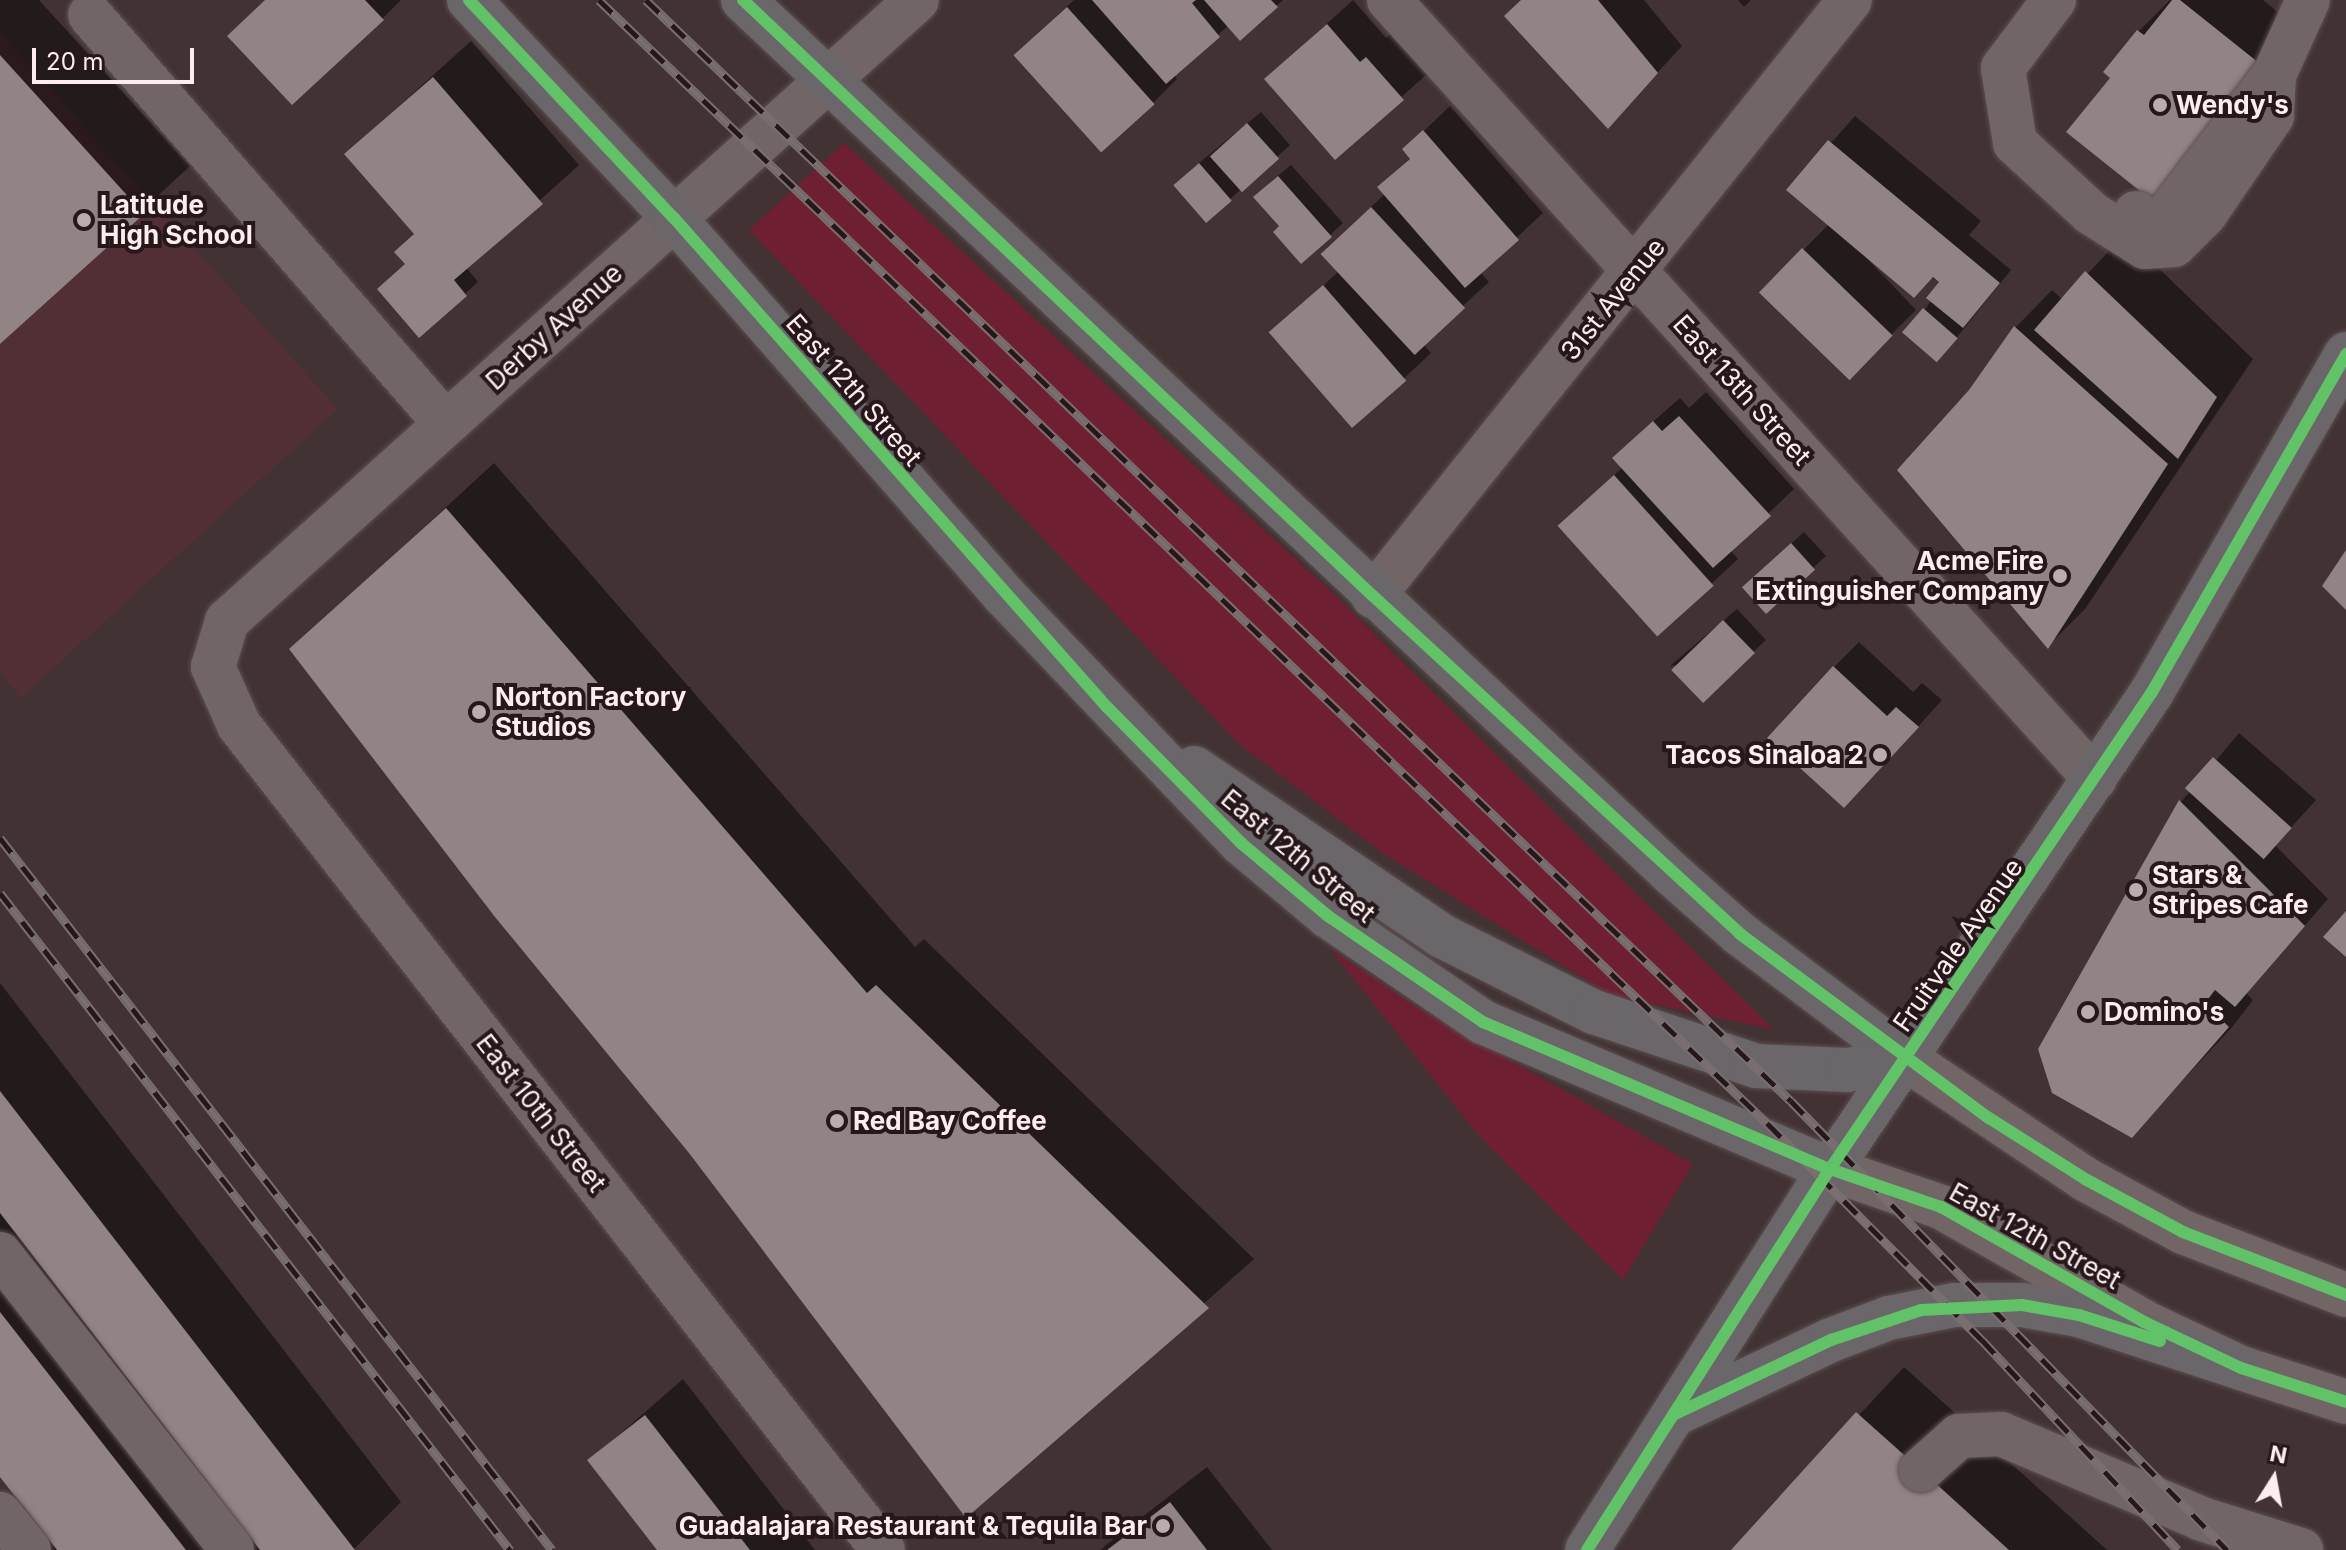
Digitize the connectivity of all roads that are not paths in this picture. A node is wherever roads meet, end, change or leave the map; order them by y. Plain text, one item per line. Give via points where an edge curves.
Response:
1 (469, 0) edge
2 (743, 0) edge
3 (917, 0) edge
4 (1389, 0) edge
5 (1850, 0) edge
6 (2054, 0) edge
7 (2308, 0) edge
8 (90, 15) dead end
9 (826, 80) junction
10 (674, 218) junction
11 (1635, 273) junction
12 (2346, 354) edge
13 (446, 424) junction
14 (1373, 596) junction
15 (213, 667) joint
16 (1107, 707) junction
17 (2095, 779) junction
18 (1906, 1059) junction
19 (1830, 1169) junction
20 (0, 1254) edge
21 (2346, 1295) edge
22 (2241, 1368) junction
23 (2346, 1402) edge
24 (1675, 1414) junction
25 (1921, 1470) dead end
26 (0, 1514) edge
27 (29, 1550) edge
28 (232, 1550) edge
29 (883, 1550) edge
30 (1587, 1550) edge
31 (2301, 1550) edge

1 - 10 main road, East 12th Street
2 - 9 main road
3 - 9 street, Derby Avenue
4 - 11 street, East 13th Street
5 - 11 street, 31st Avenue
6 - 7 street via 2003,68 2005,89 2017,113 2097,188 2149,221 2164,219 2274,75
8 - 13 street
9 - 10 street, Derby Avenue
9 - 14 main road
10 - 13 street, Derby Avenue
10 - 16 main road, East 12th Street
11 - 14 street, 31st Avenue
11 - 17 street, East 13th Street
12 - 17 main road, Fruitvale Avenue via 2177,652
13 - 15 street, Derby Avenue via 227,621
14 - 18 main road via 1730,925
15 - 29 street, East 10th Street via 239,725
16 - 18 main road via 1442,936 1594,1012 1756,1066 1847,1070
16 - 19 main road, East 12th Street via 1269,867 1328,916 1483,1022
17 - 18 main road, Fruitvale Avenue
18 - 19 main road, Fruitvale Avenue
18 - 21 street via 2085,1179 2183,1232
19 - 22 street, East 12th Street via 1941,1207 2144,1322
19 - 24 main road, Fruitvale Avenue
20 - 28 street
22 - 23 street, East 12th Street
22 - 24 main road via 2079,1315 2022,1305 1954,1305 1860,1329
24 - 30 main road, Fruitvale Avenue
25 - 31 street via 1959,1436 1977,1431 2001,1434 2202,1519
26 - 27 street

